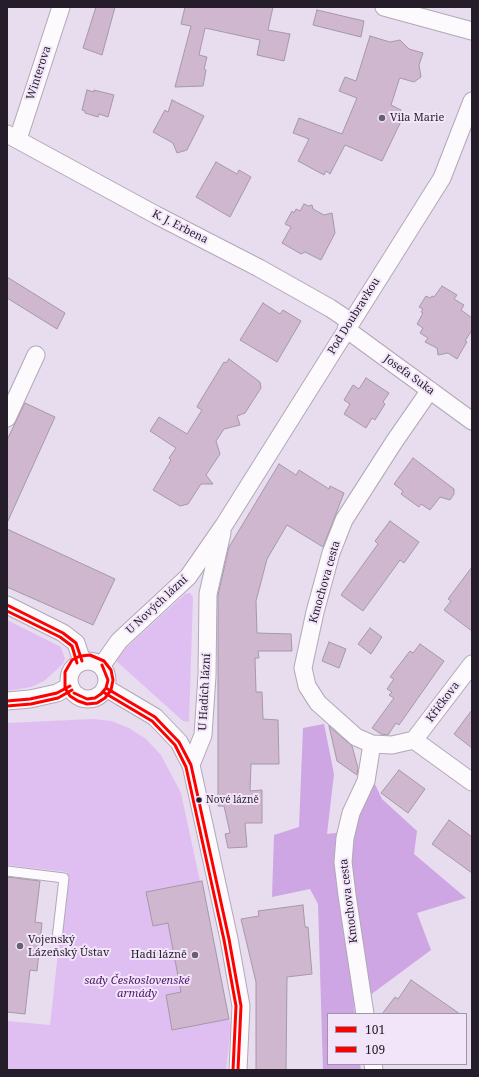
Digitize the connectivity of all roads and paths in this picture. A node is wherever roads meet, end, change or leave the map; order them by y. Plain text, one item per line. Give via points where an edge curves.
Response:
1 (61, 7) edge
2 (384, 7) edge
3 (472, 31) edge
4 (472, 101) edge
5 (13, 136) edge
6 (348, 326) junction
7 (36, 356) dead end
8 (430, 390) junction
9 (7, 418) edge
10 (472, 421) edge
11 (224, 524) junction
12 (7, 605) edge
13 (82, 661) junction
14 (472, 664) edge
15 (102, 665) junction
16 (70, 686) junction
17 (106, 688) junction
18 (7, 701) edge
19 (414, 740) junction
20 (372, 744) junction
21 (191, 765) junction
22 (472, 782) edge
23 (7, 871) edge
24 (56, 939) dead end
25 (365, 1013) edge
26 (238, 1070) edge

1 - 5 street, Winterova
2 - 3 street
4 - 6 street, Pod Doubravkou via 442,178
5 - 6 street, K. J. Erbena via 330,308
6 - 8 street, Josefa Suka
6 - 11 street, Pod Doubravkou
7 - 9 street
8 - 10 street, Josefa Suka
8 - 20 street, Kmochova cesta via 344,520 315,612 303,668 307,686 318,702 356,737
11 - 15 street, U Nových lázní via 188,577 119,641
11 - 21 street, U Hadích lázní via 208,594 203,735
12 - 13 street via 63,633 76,643
13 - 15 street
13 - 16 street via 76,664 69,674
14 - 19 street, Křičkova
15 - 17 street via 108,680
16 - 17 street via 74,693 87,699 101,694
16 - 18 street via 58,693
17 - 21 street via 155,717 179,742
19 - 20 street, Kmochova cesta via 392,745
19 - 22 street
20 - 25 street, Kmochova cesta via 366,781 351,813 343,862
21 - 26 street via 241,1006
23 - 24 lane via 64,878

